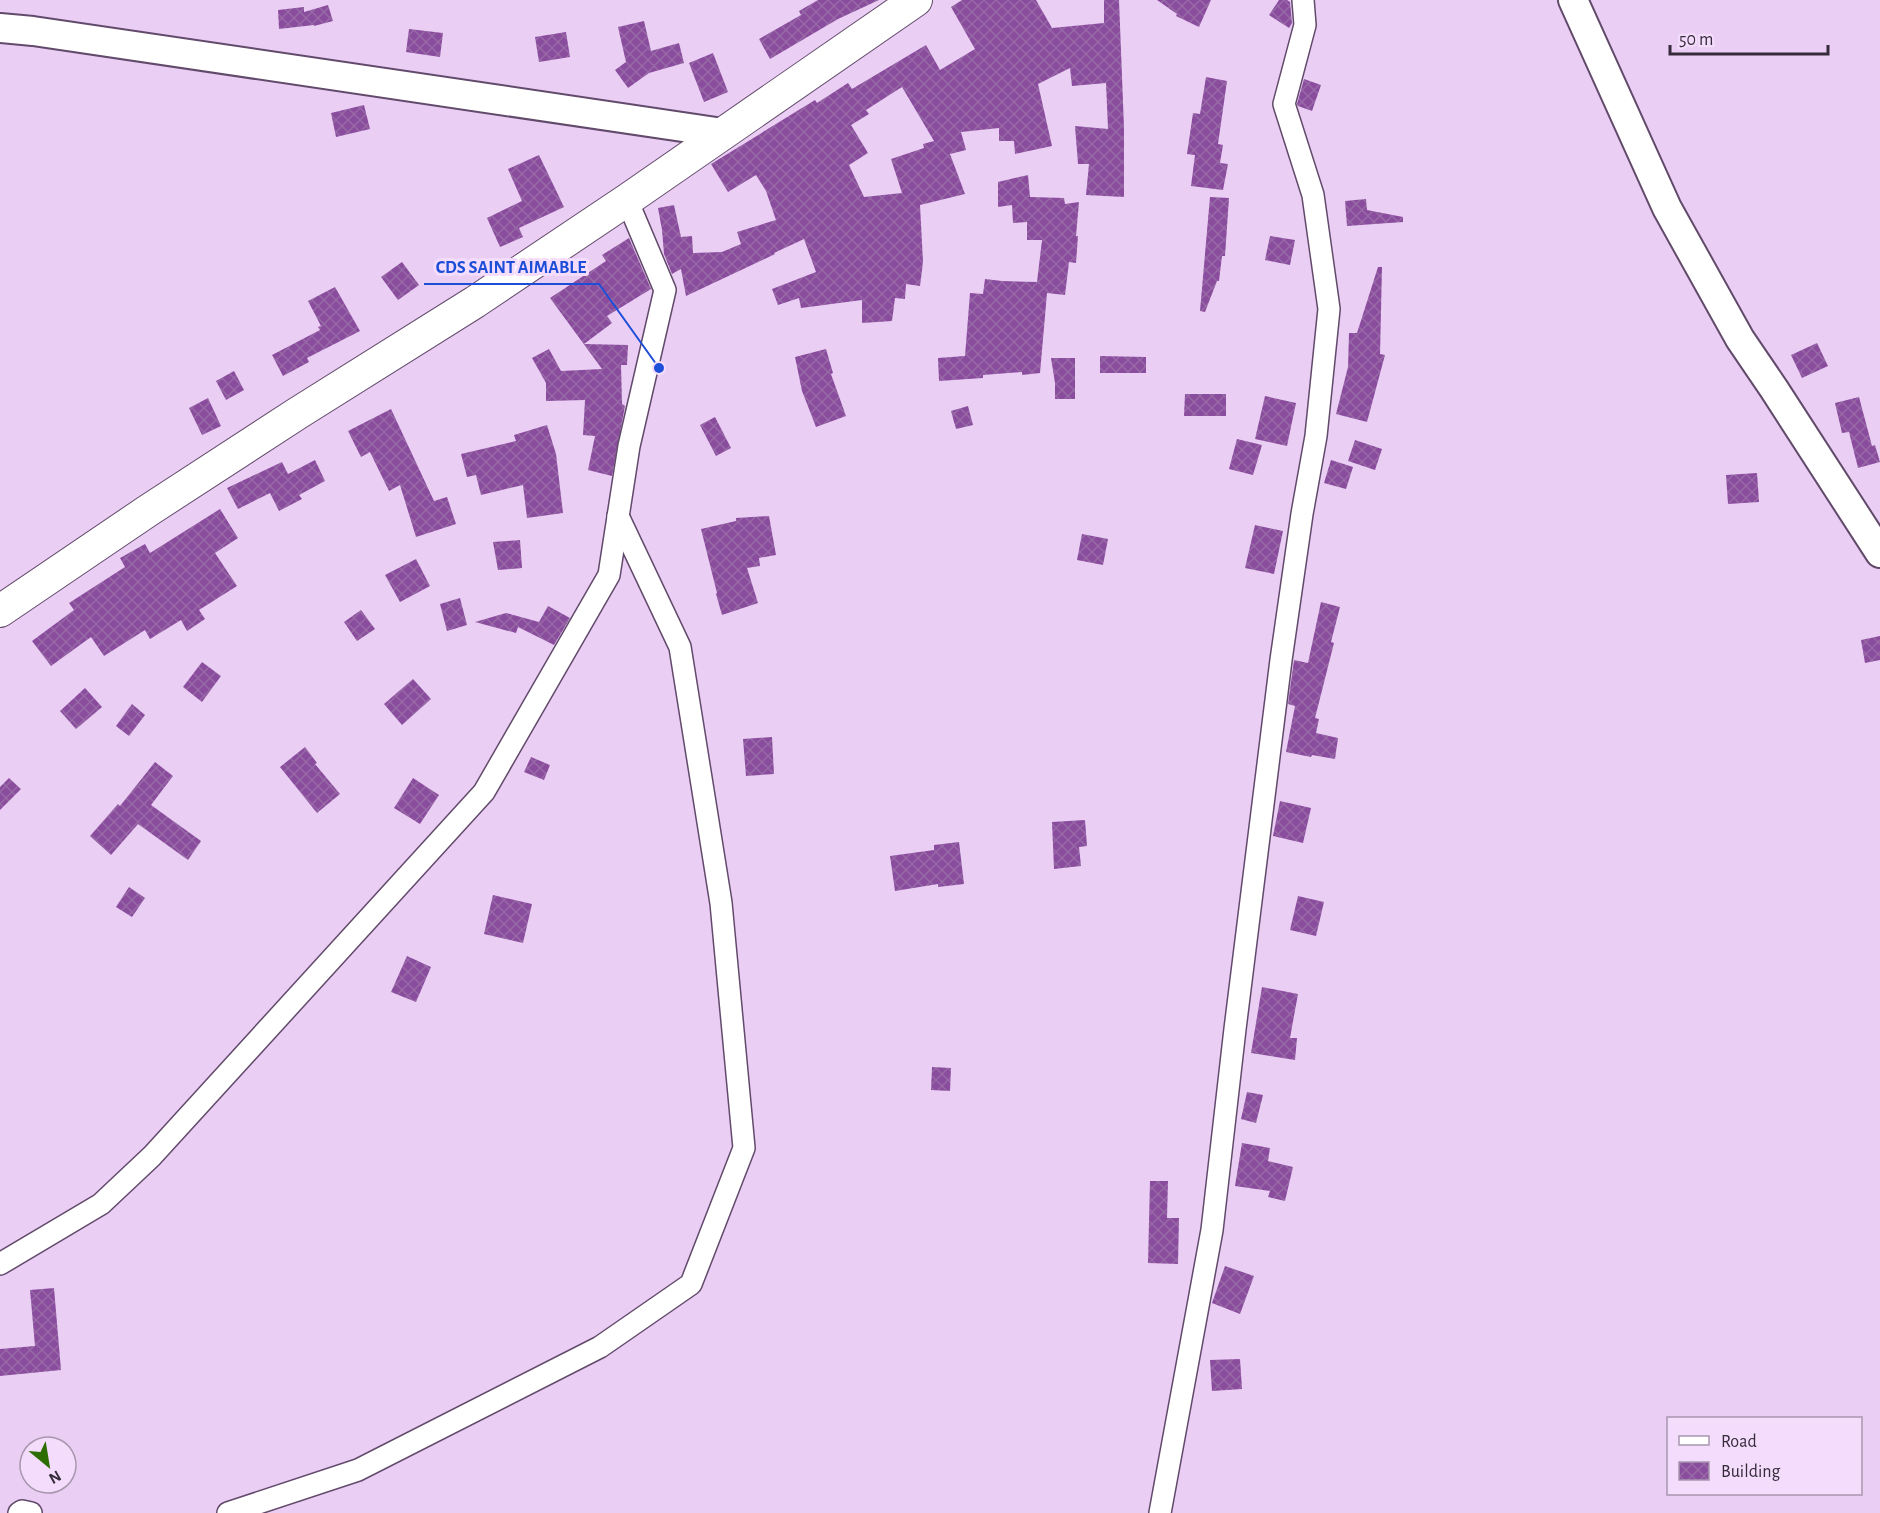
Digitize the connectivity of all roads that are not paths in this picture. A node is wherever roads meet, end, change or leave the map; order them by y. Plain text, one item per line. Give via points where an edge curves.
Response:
1 (916, 0) edge
2 (1303, 0) edge
3 (1573, 0) edge
4 (0, 28) edge
5 (723, 134) junction
6 (627, 200) junction
7 (618, 516) junction
8 (1880, 553) edge
9 (0, 611) edge
10 (0, 1264) edge
11 (19, 1513) edge
12 (31, 1513) edge
13 (228, 1513) edge
14 (1160, 1513) edge

1 - 5 main road
2 - 14 street via 1305,25 1284,104 1312,195 1329,309 1316,436 1281,660 1212,1230
3 - 8 main road via 1667,208 1717,299
4 - 5 main road
5 - 6 main road
6 - 7 street via 664,291 629,446
6 - 9 main road
7 - 10 street via 609,575 484,792 153,1156 101,1204
7 - 13 street via 680,647 723,926 744,1148 691,1284 600,1347 358,1470
11 - 12 street

